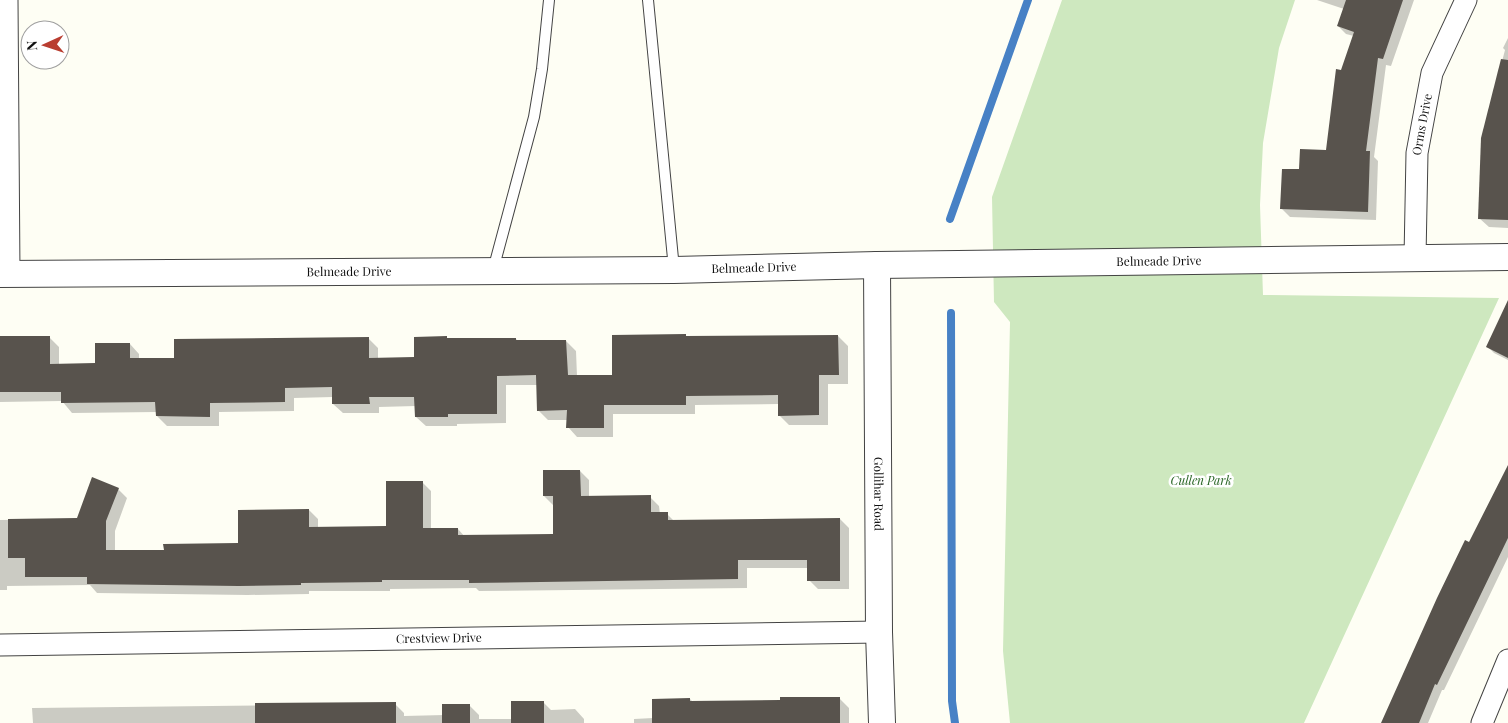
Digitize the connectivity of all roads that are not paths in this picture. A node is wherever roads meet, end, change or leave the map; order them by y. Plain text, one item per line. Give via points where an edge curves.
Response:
1 (7, 0) edge
2 (549, 0) edge
3 (648, 0) edge
4 (1466, 0) edge
5 (1508, 257) edge
6 (1415, 258) junction
7 (877, 265) junction
8 (492, 270) junction
9 (674, 270) junction
10 (4, 274) edge
11 (878, 632) junction
12 (0, 645) edge
13 (1508, 660) edge
14 (882, 723) edge
15 (1482, 723) edge

1 - 10 street
2 - 8 lane via 534,117
3 - 9 lane
4 - 6 street, Orms Drive via 1432,73 1417,153
5 - 6 street, Belmeade Drive
6 - 7 street, Belmeade Drive
7 - 9 street, Belmeade Drive
7 - 11 street, Gollihar Road
8 - 9 street, Belmeade Drive
8 - 10 street, Belmeade Drive
11 - 12 street, Crestview Drive
11 - 14 street, Gollihar Road
13 - 15 street

